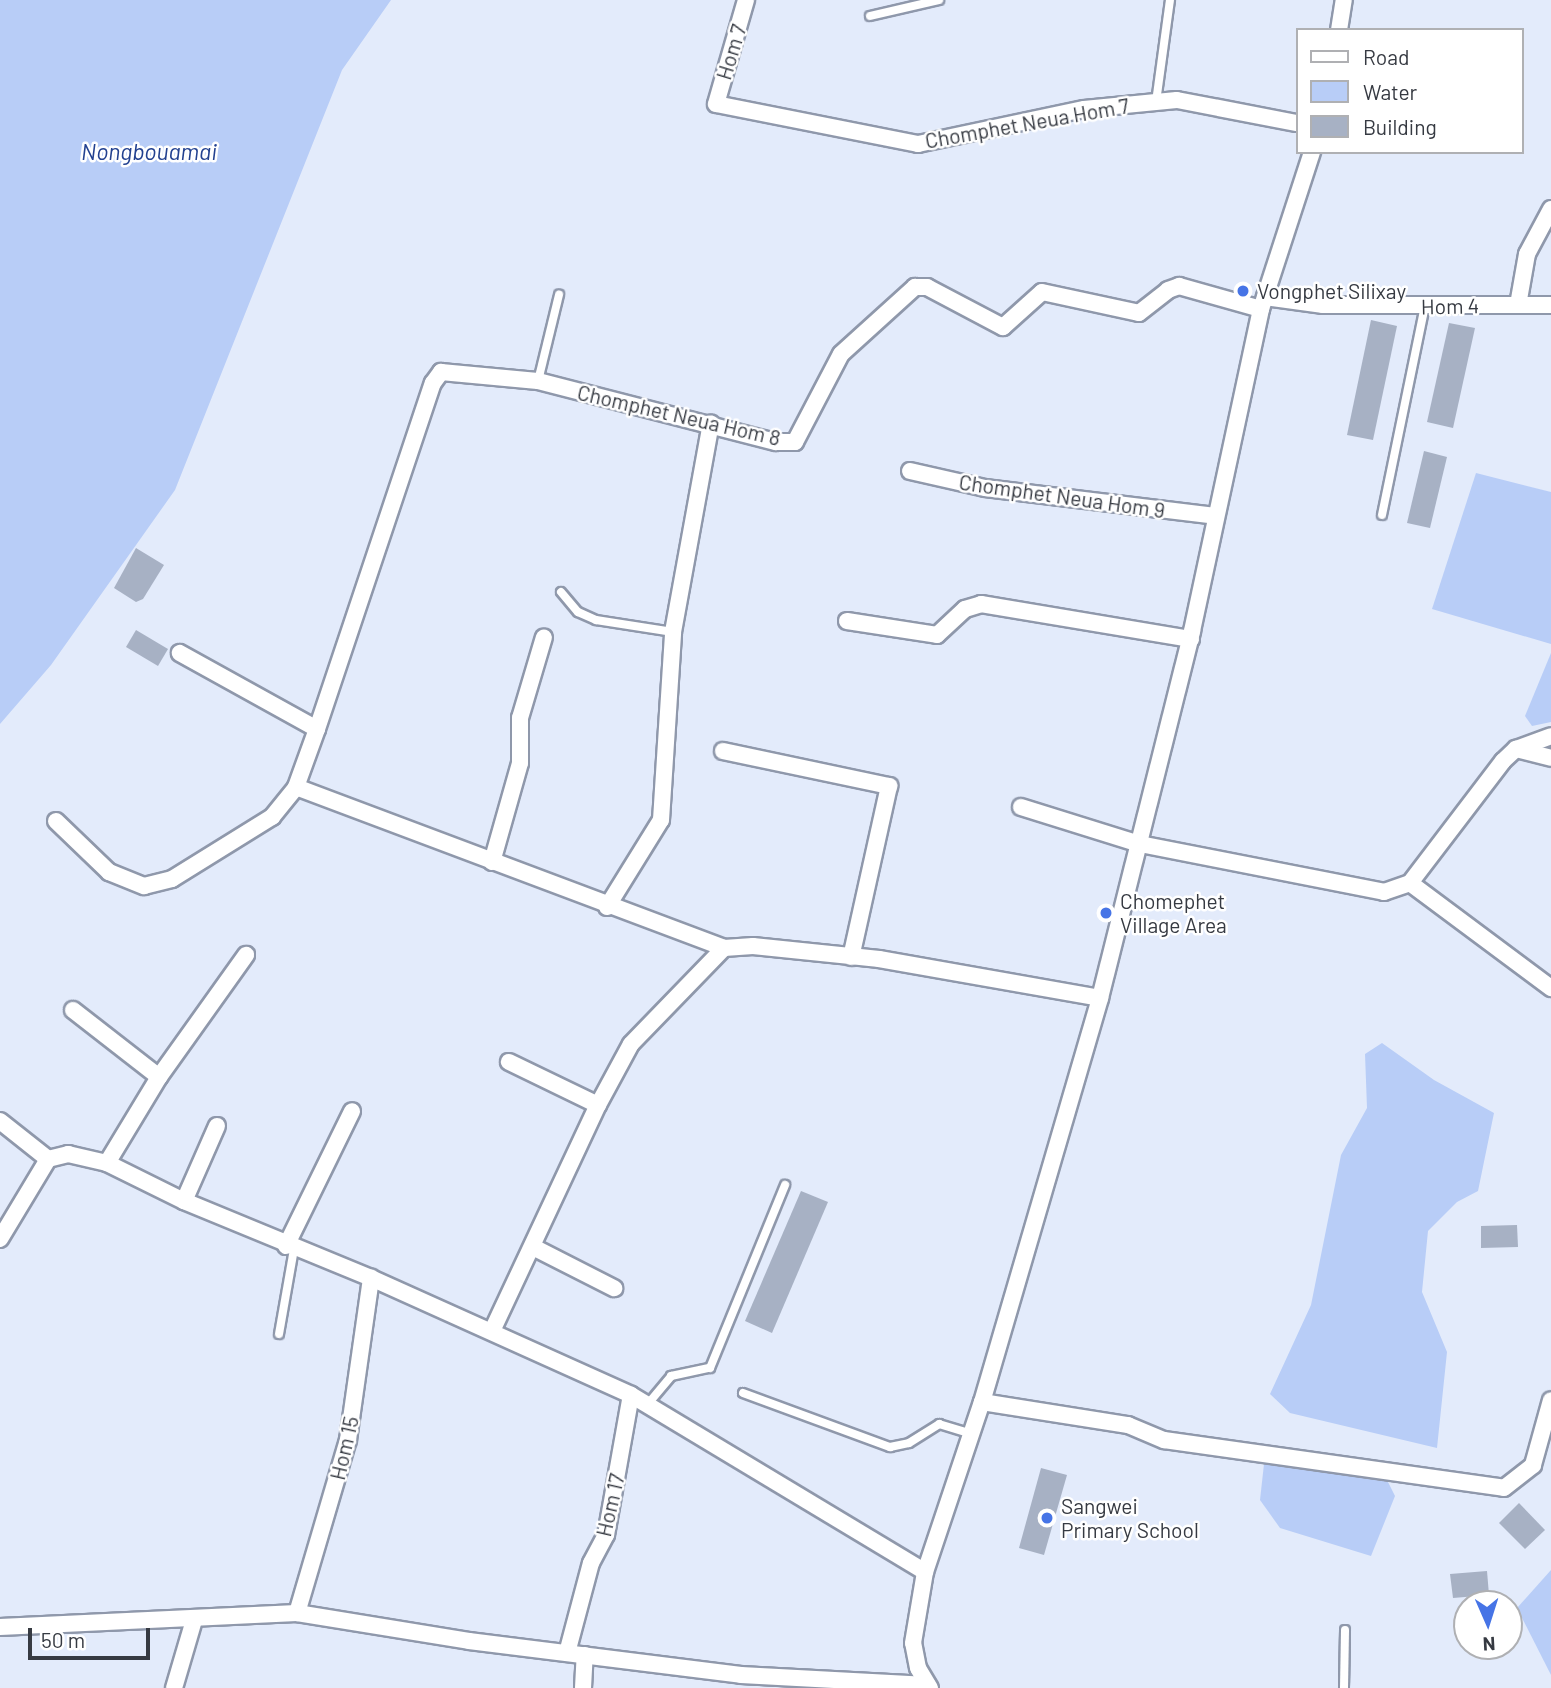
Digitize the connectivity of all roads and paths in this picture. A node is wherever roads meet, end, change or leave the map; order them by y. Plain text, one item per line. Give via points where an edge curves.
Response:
1 (746, 0) edge
2 (939, 0) edge
3 (1170, 0) edge
4 (1344, 0) edge
5 (870, 16) dead end
6 (1339, 28) edge
7 (1156, 102) junction
8 (716, 104) joint
9 (1296, 123) edge
10 (1311, 154) edge
11 (1551, 209) edge
12 (559, 295) dead end
13 (1263, 303) junction
14 (1518, 305) junction
15 (1551, 305) edge
16 (1425, 306) junction
17 (538, 382) junction
18 (711, 423) junction
19 (910, 471) dead end
20 (1382, 515) dead end
21 (1215, 516) junction
22 (561, 592) dead end
23 (847, 621) dead end
24 (673, 632) junction
25 (544, 636) dead end
26 (1191, 639) junction
27 (180, 653) dead end
28 (317, 729) junction
29 (1551, 736) edge
30 (1516, 750) junction
31 (723, 751) dead end
32 (1551, 758) edge
33 (296, 787) junction
34 (1021, 807) dead end
35 (56, 821) dead end
36 (1140, 844) junction
37 (492, 862) junction
38 (1410, 883) junction
39 (607, 907) junction
40 (724, 948) junction
41 (246, 955) dead end
42 (851, 957) junction
43 (1551, 988) edge
44 (1100, 998) junction
45 (73, 1010) dead end
46 (509, 1062) dead end
47 (159, 1077) junction
48 (598, 1105) junction
49 (352, 1111) dead end
50 (0, 1121) edge
51 (217, 1126) dead end
52 (48, 1159) junction
53 (107, 1163) junction
54 (785, 1185) dead end
55 (184, 1202) junction
56 (0, 1239) edge
57 (290, 1247) junction
58 (535, 1248) junction
59 (371, 1279) junction
60 (614, 1287) dead end
61 (492, 1331) junction
62 (279, 1334) dead end
63 (743, 1393) dead end
64 (631, 1395) junction
65 (1551, 1400) edge
66 (982, 1402) junction
67 (647, 1405) junction
68 (971, 1434) junction
69 (925, 1572) junction
70 (297, 1613) junction
71 (194, 1620) junction
72 (0, 1628) edge
73 (1345, 1630) dead end
74 (567, 1653) junction
75 (585, 1655) junction
76 (929, 1687) edge
77 (174, 1688) edge
78 (583, 1688) edge
79 (1344, 1688) edge

1 - 8 street, Hom 7
2 - 5 lane
3 - 7 lane
4 - 6 street
7 - 8 street, Chomphet Neua Hom 7 via 1084,109 918,144
7 - 9 street, Chomphet Neua Hom 7 via 1177,100 1238,108
10 - 13 street
11 - 14 street via 1527,254
12 - 17 lane
13 - 16 street, Hom 4
13 - 18 street, Chomphet Neua Hom 8 via 1179,286 1139,313 1042,292 1003,327 927,287 915,286 841,354 795,442 776,442
13 - 21 street
14 - 15 street, Hom 4
14 - 16 street, Hom 4
16 - 20 lane
17 - 18 street, Chomphet Neua Hom 8
17 - 28 street, Chomphet Neua Hom 8 via 441,372 433,383
18 - 24 street
19 - 21 street, Chomphet Neua Hom 9 via 985,488
21 - 26 street
22 - 24 lane via 578,612 596,620
23 - 26 street via 937,635 965,609 981,604
24 - 39 street via 660,826
25 - 37 street via 520,718 520,763
26 - 36 street
27 - 28 street
28 - 33 street
29 - 30 street
30 - 32 street
30 - 38 street
31 - 42 street via 889,786
33 - 35 street via 272,817 172,879 144,886 109,872
33 - 37 street
34 - 36 street
36 - 38 street via 1384,892
36 - 44 street
37 - 39 street
38 - 43 street
39 - 40 street
40 - 42 street via 753,946
40 - 48 street via 631,1044
41 - 47 street
42 - 44 street
44 - 66 street
45 - 47 street
46 - 48 street
47 - 53 street
48 - 58 street
49 - 57 street
50 - 52 street
51 - 55 street
52 - 53 street via 68,1154
52 - 56 street
53 - 55 street
54 - 67 lane via 710,1368 671,1376
55 - 57 street
57 - 59 street
57 - 62 lane
58 - 60 street
58 - 61 street
59 - 61 street
59 - 70 street, Hom 15 via 348,1440
61 - 64 street
63 - 68 lane via 890,1447 909,1443 939,1424
64 - 67 street
64 - 74 street, Hom 17 via 606,1535 591,1563
65 - 66 street via 1533,1465 1504,1488 1164,1440 1128,1425
66 - 68 street
67 - 69 street
68 - 69 street
69 - 76 street via 913,1643
70 - 71 street via 253,1611
70 - 74 street
71 - 72 street
71 - 77 street
73 - 79 lane
74 - 75 street
75 - 76 street via 741,1675
75 - 78 street

